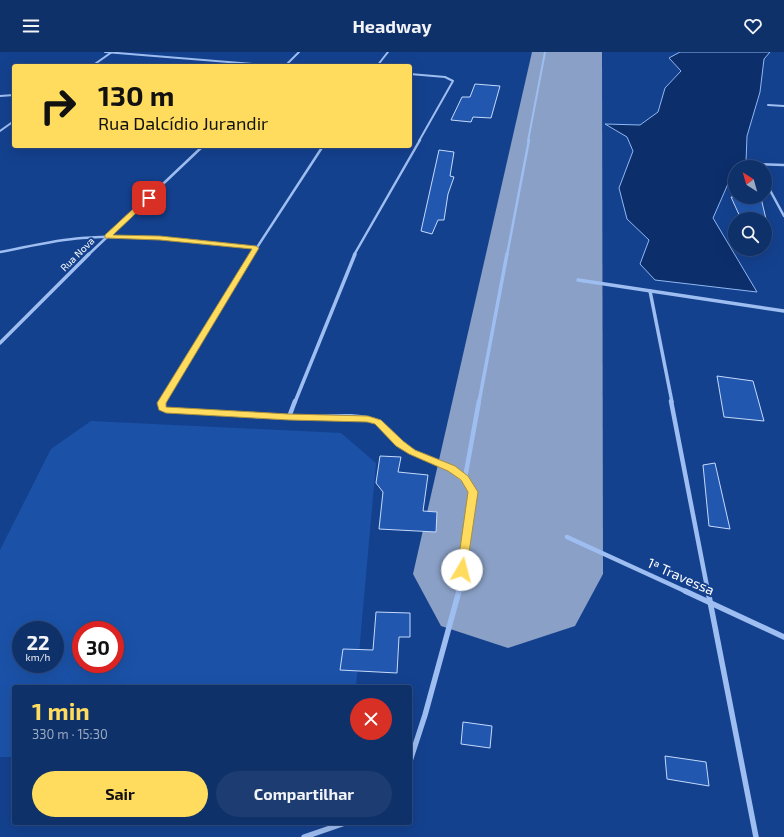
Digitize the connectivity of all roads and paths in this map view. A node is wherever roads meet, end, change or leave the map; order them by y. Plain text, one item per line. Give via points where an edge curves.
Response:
1 (105, 52) edge
2 (112, 52) edge
3 (299, 52) edge
4 (388, 52) edge
5 (545, 52) edge
6 (95, 64) edge
7 (253, 64) edge
8 (287, 64) edge
9 (379, 64) edge
10 (412, 74) edge
11 (12, 95) edge
12 (0, 96) edge
13 (768, 105) dead end
14 (784, 106) edge
15 (12, 122) edge
16 (0, 130) edge
17 (201, 148) edge
18 (322, 148) edge
19 (772, 165) edge
20 (784, 165) edge
21 (772, 194) edge
22 (784, 216) edge
23 (107, 236) junction
24 (256, 248) junction
25 (0, 252) edge
26 (578, 280) dead end
27 (650, 291) junction
28 (784, 311) edge
29 (0, 343) edge
30 (289, 417) junction
31 (465, 478) junction
32 (567, 537) dead end
33 (712, 603) junction
34 (784, 637) edge
35 (412, 755) edge
36 (339, 825) edge
37 (304, 837) edge
38 (756, 837) edge

1 - 2 street
2 - 6 street
2 - 7 street
3 - 8 street
4 - 9 street
5 - 31 street
10 - 30 street via 445,77 453,81 352,259
11 - 12 street
13 - 14 street
15 - 16 street
17 - 23 street, Rua Nova
18 - 24 street
19 - 20 street
21 - 22 street
23 - 24 street via 160,238
23 - 25 street via 60,241
23 - 29 street, Rua Nova
24 - 30 street via 162,403 162,408
26 - 27 street
27 - 28 street
27 - 33 street
30 - 31 street via 368,419 378,422 399,444 452,468
31 - 35 street via 473,492 458,601
32 - 33 street, 1ª Travessa
33 - 34 street, 1ª Travessa
33 - 38 street
36 - 37 street

